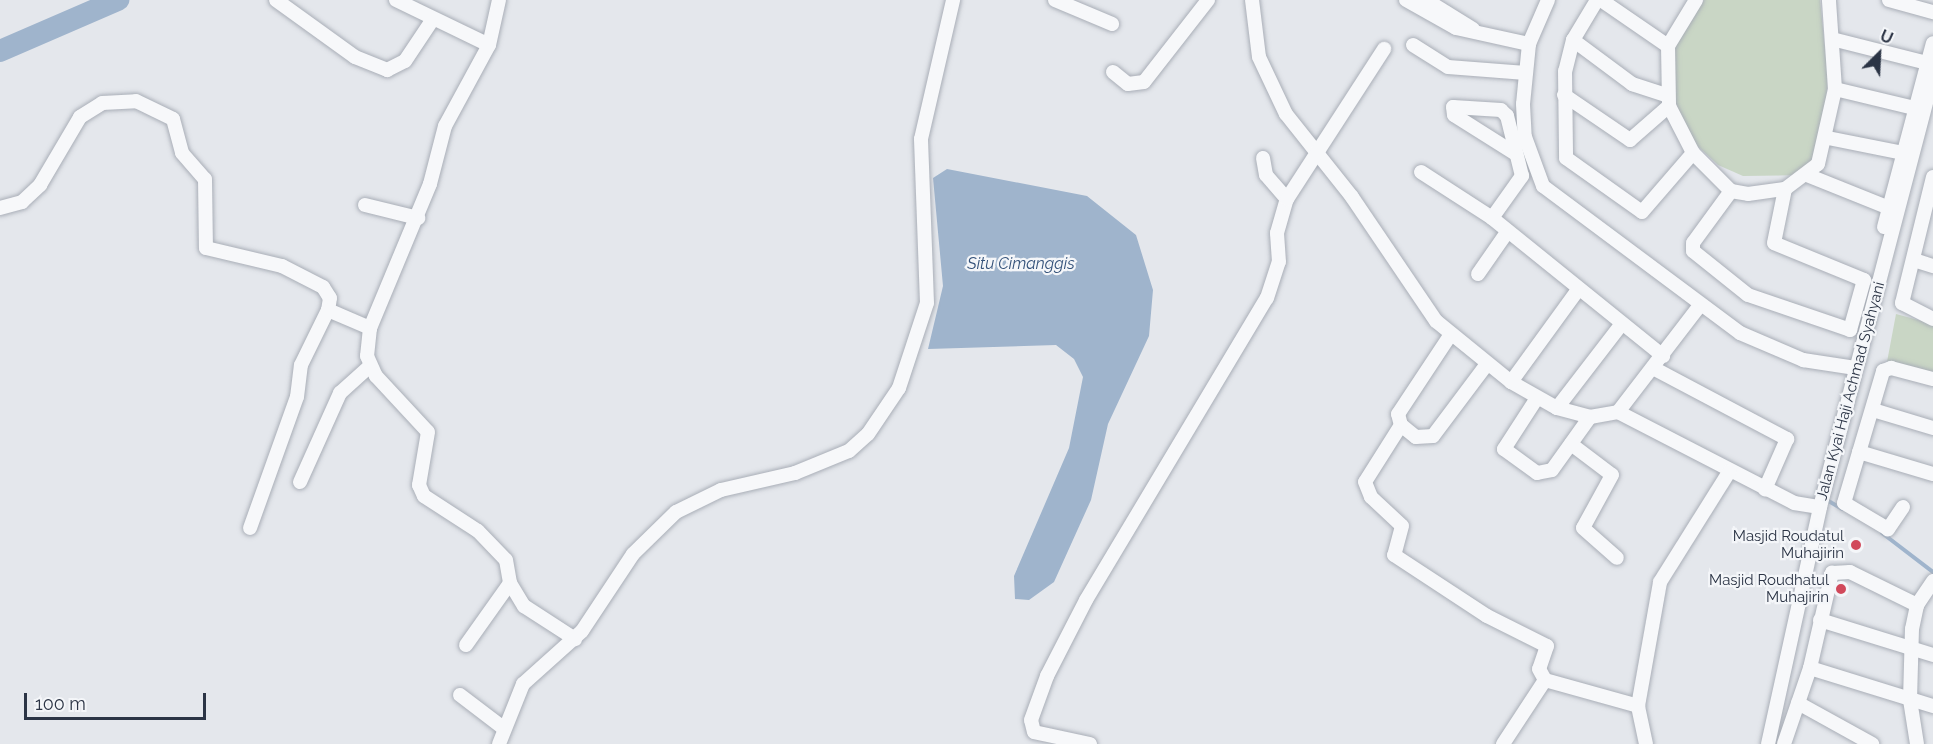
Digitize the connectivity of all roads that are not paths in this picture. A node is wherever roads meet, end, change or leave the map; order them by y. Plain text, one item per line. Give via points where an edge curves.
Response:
1 (276, 0) edge
2 (396, 0) edge
3 (499, 0) edge
4 (953, 0) edge
5 (1055, 0) edge
6 (1208, 0) edge
7 (1252, 0) edge
8 (1406, 0) edge
9 (1426, 0) edge
10 (1548, 0) edge
11 (1599, 0) edge
12 (1829, 0) edge
13 (1889, 0) edge
14 (1689, 2) edge
15 (1933, 12) edge
16 (433, 19) junction
17 (1112, 24) dead end
18 (1479, 34) junction
19 (1573, 40) junction
20 (1836, 40) junction
21 (1933, 43) edge
22 (1529, 44) junction
23 (489, 45) junction
24 (1413, 45) dead end
25 (1668, 46) junction
26 (1384, 49) dead end
27 (1930, 69) edge
28 (1113, 72) dead end
29 (1526, 73) junction
30 (1835, 89) junction
31 (1564, 95) junction
32 (1669, 101) junction
33 (1914, 108) junction
34 (1518, 137) junction
35 (1828, 138) junction
36 (1514, 153) junction
37 (1693, 153) junction
38 (1903, 153) junction
39 (1317, 155) junction
40 (1263, 158) dead end
41 (1421, 172) dead end
42 (1807, 176) junction
43 (1933, 177) edge
44 (1785, 189) junction
45 (1731, 191) junction
46 (1287, 199) junction
47 (365, 205) dead end
48 (1889, 207) junction
49 (0, 208) edge
50 (1928, 214) edge
51 (418, 218) junction
52 (1492, 218) junction
53 (1884, 226) dead end
54 (1508, 231) junction
55 (1914, 260) junction
56 (1933, 266) edge
57 (1478, 274) dead end
58 (1577, 291) junction
59 (1700, 305) junction
60 (328, 310) junction
61 (1933, 319) edge
62 (1621, 325) junction
63 (370, 328) junction
64 (1451, 334) junction
65 (1663, 356) junction
66 (1487, 364) junction
67 (369, 367) junction
68 (1653, 368) junction
69 (1855, 368) junction
70 (1933, 379) edge
71 (1511, 382) junction
72 (1537, 398) junction
73 (1557, 408) junction
74 (1873, 410) junction
75 (1618, 412) junction
76 (1590, 417) junction
77 (1400, 422) junction
78 (1933, 428) edge
79 (1571, 444) junction
80 (1859, 452) junction
81 (1729, 472) junction
82 (1933, 474) edge
83 (300, 482) dead end
84 (1765, 489) junction
85 (1820, 507) junction
86 (1903, 507) dead end
87 (250, 528) dead end
88 (1617, 558) dead end
89 (1933, 581) edge
90 (510, 583) junction
91 (1917, 605) junction
92 (1820, 620) junction
93 (574, 639) junction
94 (466, 645) dead end
95 (1912, 650) junction
96 (1933, 655) edge
97 (1810, 668) junction
98 (1545, 680) junction
99 (460, 695) dead end
100 (1910, 700) junction
101 (1798, 703) junction
102 (1638, 706) junction
103 (1933, 706) edge
104 (502, 727) junction
105 (499, 744) edge
106 (1090, 744) edge
107 (1503, 744) edge
108 (1646, 744) edge
109 (1768, 744) edge
110 (1784, 744) edge
111 (1872, 744) edge
112 (1917, 744) edge

1 - 16 street via 355,57 387,70 405,61
2 - 16 street
3 - 23 street
4 - 93 street via 920,155 927,303 913,359 868,434 849,451 816,465 721,490 676,512 633,554
5 - 17 street
6 - 28 street via 1144,82 1128,84
7 - 39 street via 1259,57 1268,82
8 - 18 street via 1456,28
9 - 18 street
10 - 22 street
11 - 19 street
11 - 25 street
12 - 20 street
13 - 15 street
14 - 25 street
16 - 23 street
18 - 22 street
19 - 31 street
19 - 32 street via 1632,84
20 - 27 street
20 - 30 street
21 - 27 street
22 - 29 street
23 - 51 street via 445,126
24 - 29 street via 1448,67
25 - 32 street
26 - 39 street
27 - 33 street
27 - 69 street, Jalan Kyai Haji Achmad Syahyani
29 - 34 street
30 - 33 street
30 - 35 street
31 - 32 street via 1630,140
31 - 37 street via 1566,158 1631,208 1650,208
32 - 37 street
33 - 38 street
34 - 36 street
34 - 36 street via 1501,110 1453,107 1454,115
34 - 59 street via 1543,186
35 - 38 street
35 - 42 street
36 - 52 street via 1522,176
37 - 45 street
38 - 48 street
39 - 46 street
39 - 64 street via 1352,197 1416,298
40 - 46 street via 1266,175
41 - 52 street
42 - 44 street
42 - 48 street
43 - 50 street
44 - 45 street
44 - 45 street via 1774,234 1777,247 1864,280 1850,330 1748,295 1693,251 1693,243
46 - 106 street via 1277,233 1280,262 1267,298 1086,600 1047,676 1031,720 1034,732
47 - 51 street
48 - 53 street
49 - 60 street via 22,202 40,185 80,117 102,103 136,101 173,120 182,153 205,179 206,248 282,266 323,288 330,298
50 - 55 street
51 - 63 street
52 - 54 street
54 - 57 street
54 - 58 street
55 - 56 street
55 - 61 street via 1902,303
58 - 62 street
58 - 71 street
59 - 65 street
59 - 69 street via 1767,347
60 - 63 street
60 - 87 street via 303,358 297,397
62 - 65 street
62 - 73 street
63 - 67 street
64 - 66 street
64 - 77 street
65 - 68 street
66 - 71 street
66 - 77 street via 1433,436 1416,436
67 - 83 street via 340,393
67 - 90 street via 428,432 419,485 424,496 497,549 506,560
68 - 75 street
68 - 84 street via 1787,439
69 - 85 street, Jalan Kyai Haji Achmad Syahyani
70 - 74 street via 1886,367
71 - 72 street
72 - 73 street
72 - 79 street via 1510,436 1505,454 1546,474
73 - 76 street
74 - 78 street
74 - 80 street
75 - 76 street
75 - 81 street
76 - 79 street
77 - 98 street via 1365,482 1371,497 1402,526 1393,553 1422,578 1547,646 1539,669
79 - 88 street via 1612,476 1583,528
80 - 82 street
80 - 86 street via 1844,503 1888,529
81 - 84 street
81 - 102 street via 1660,582
84 - 85 street via 1794,503
85 - 109 street, Jalan Kyai Haji Achmad Syahyani
89 - 91 street
90 - 93 street via 524,606
90 - 94 street
91 - 92 street via 1839,570 1826,586
91 - 95 street
92 - 95 street
92 - 97 street
93 - 104 street via 523,684
95 - 96 street
95 - 100 street
97 - 100 street
97 - 101 street
98 - 102 street
98 - 107 street
99 - 104 street
100 - 103 street
100 - 112 street
101 - 110 street
101 - 111 street
102 - 108 street
104 - 105 street

